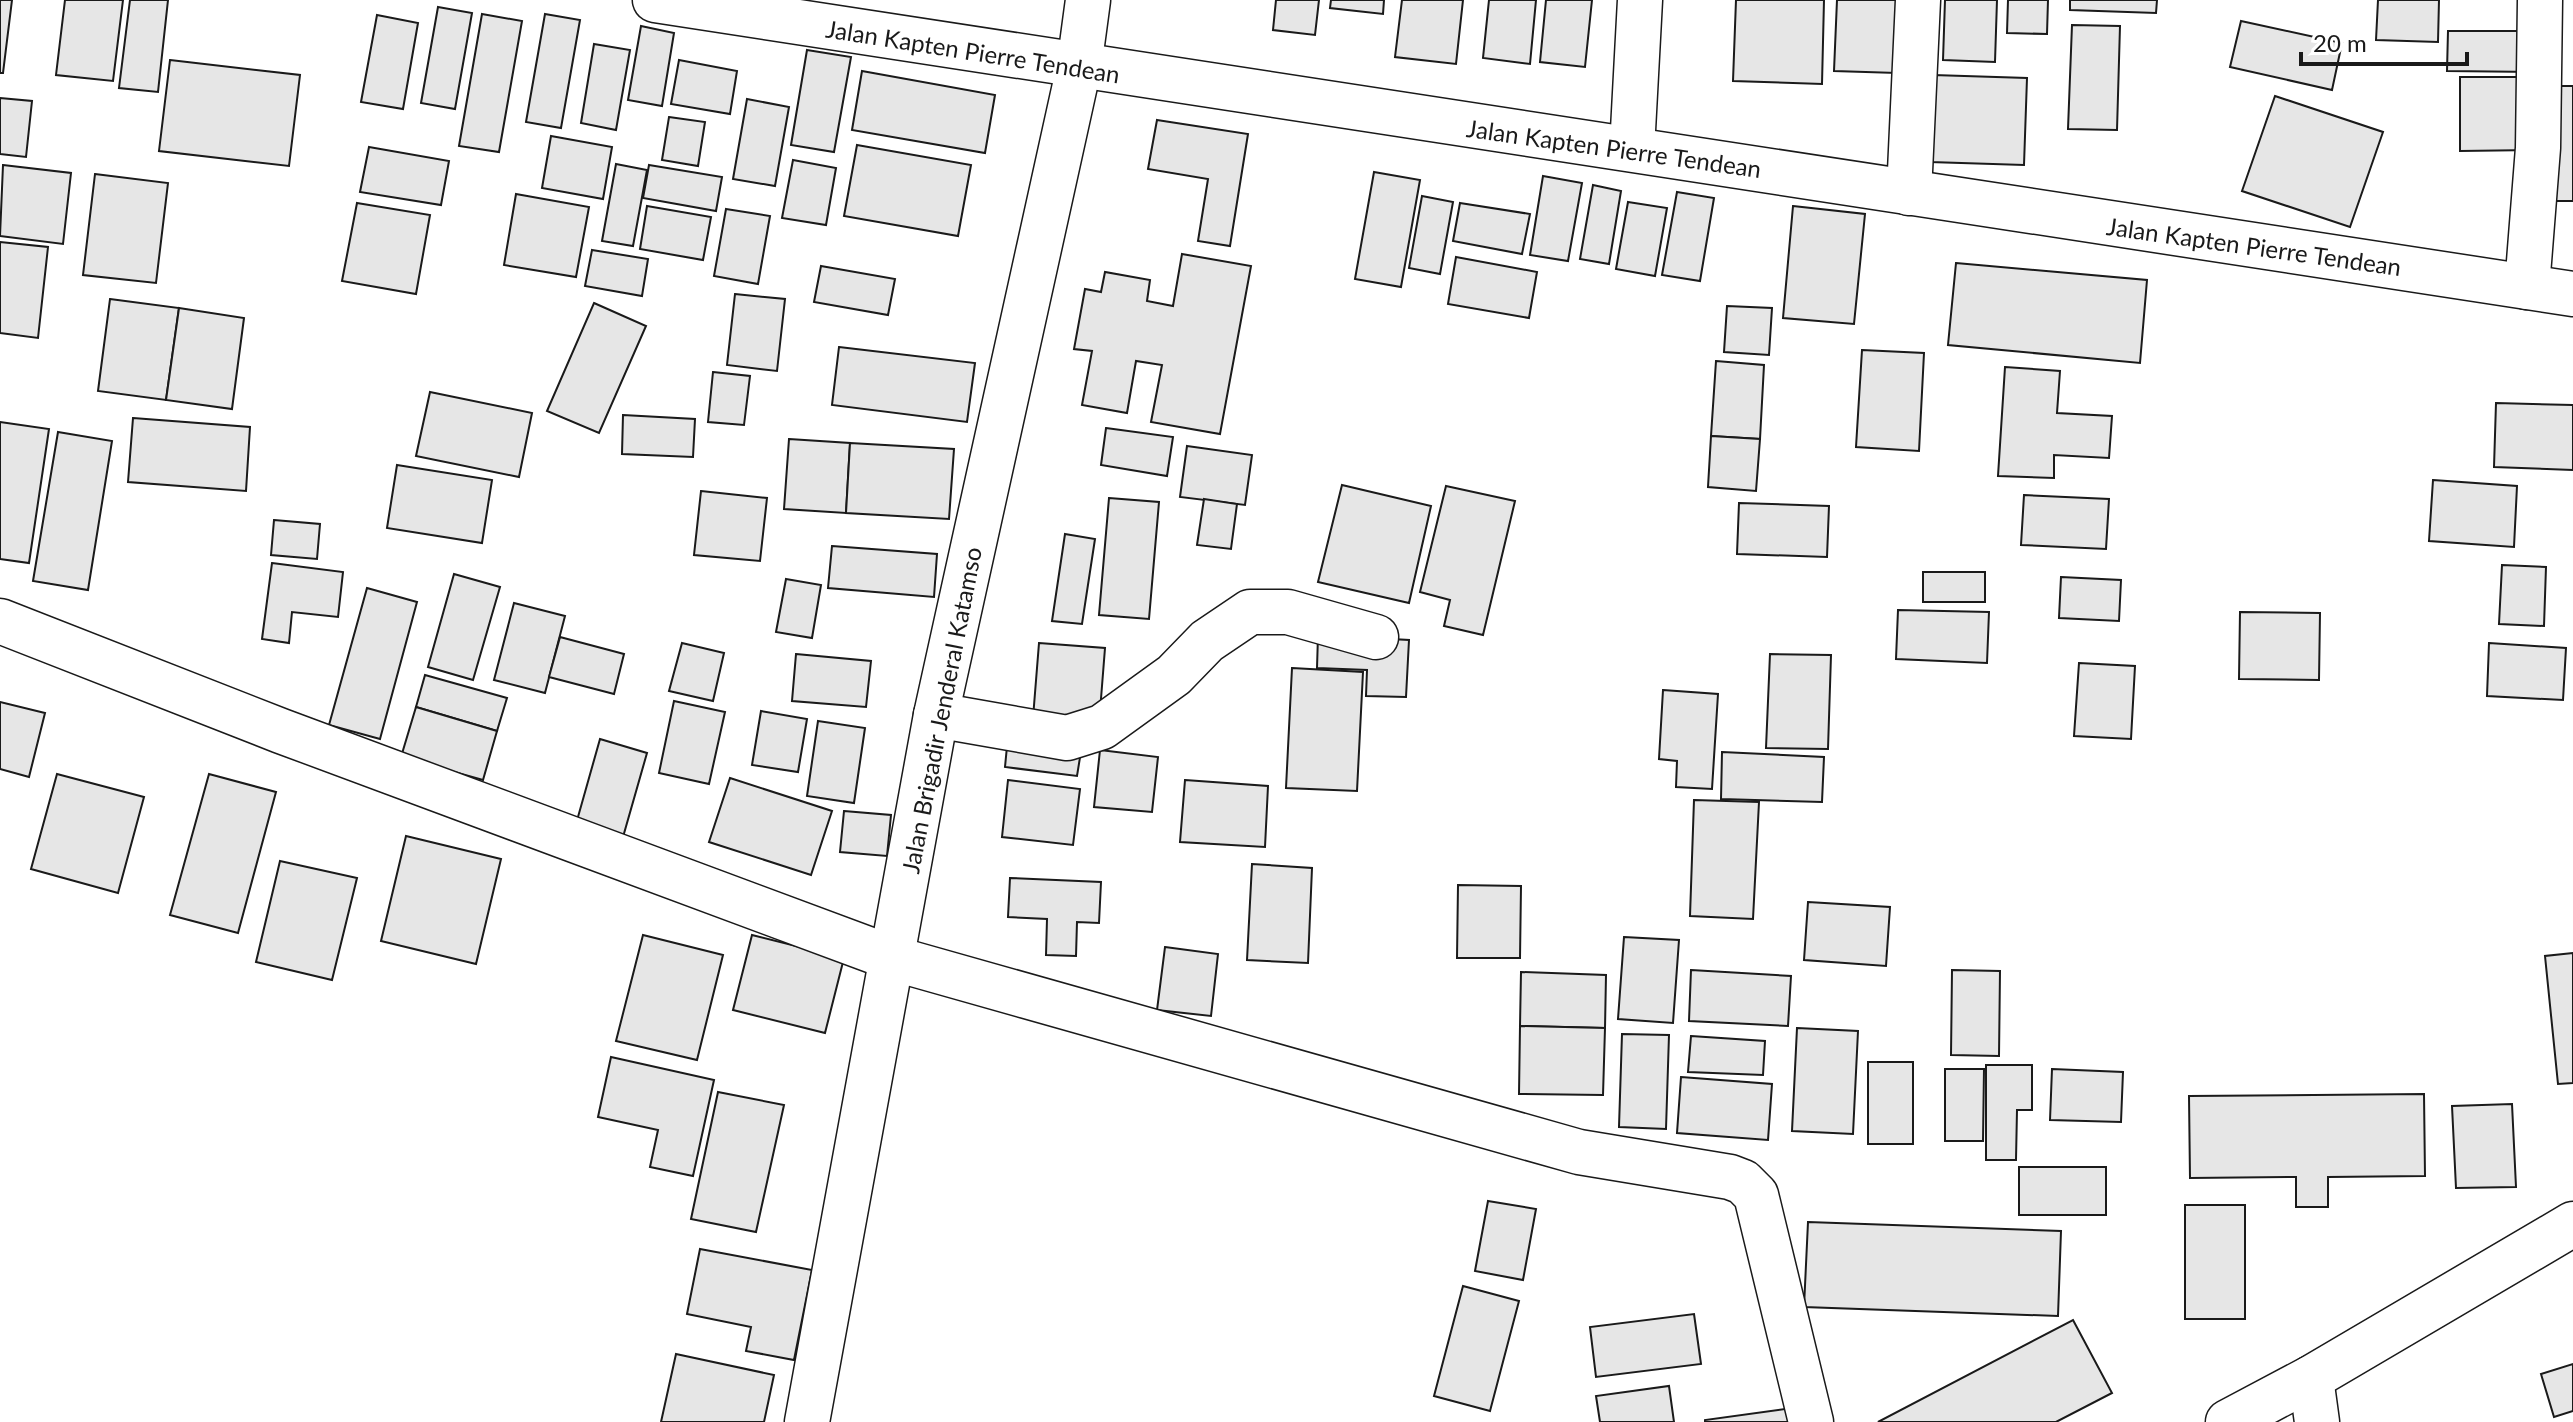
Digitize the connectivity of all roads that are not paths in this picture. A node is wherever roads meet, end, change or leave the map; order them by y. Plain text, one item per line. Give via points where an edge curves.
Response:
1 (655, 0) edge
2 (1088, 0) edge
3 (1640, 0) edge
4 (1918, 0) edge
5 (2540, 0) edge
6 (1079, 67) junction
7 (1632, 149) junction
8 (1909, 193) junction
9 (2527, 287) junction
10 (2573, 294) edge
11 (0, 621) edge
12 (1376, 637) dead end
13 (936, 715) junction
14 (892, 958) junction
15 (2573, 1224) edge
16 (2311, 1378) junction
17 (807, 1422) edge
18 (1811, 1422) edge
19 (2228, 1422) edge
20 (2317, 1422) edge

1 - 6 main road, Jalan Kapten Pierre Tendean
2 - 6 main road, Jalan Brigadir Jenderal Katamso
3 - 7 main road
4 - 8 main road
5 - 9 main road via 2538,148
6 - 7 main road, Jalan Kapten Pierre Tendean
6 - 13 main road, Jalan Brigadir Jenderal Katamso
7 - 8 main road, Jalan Kapten Pierre Tendean
8 - 9 main road, Jalan Kapten Pierre Tendean
9 - 10 main road, Jalan Kapten Pierre Tendean
11 - 14 main road
12 - 13 main road via 1288,612 1250,612 1102,727 1067,738
13 - 14 main road, Jalan Brigadir Jenderal Katamso
14 - 17 main road, Jalan Brigadir Jenderal Katamso
14 - 18 main road via 1579,1152 1730,1177 1753,1191
15 - 16 main road
16 - 19 main road
16 - 20 main road

